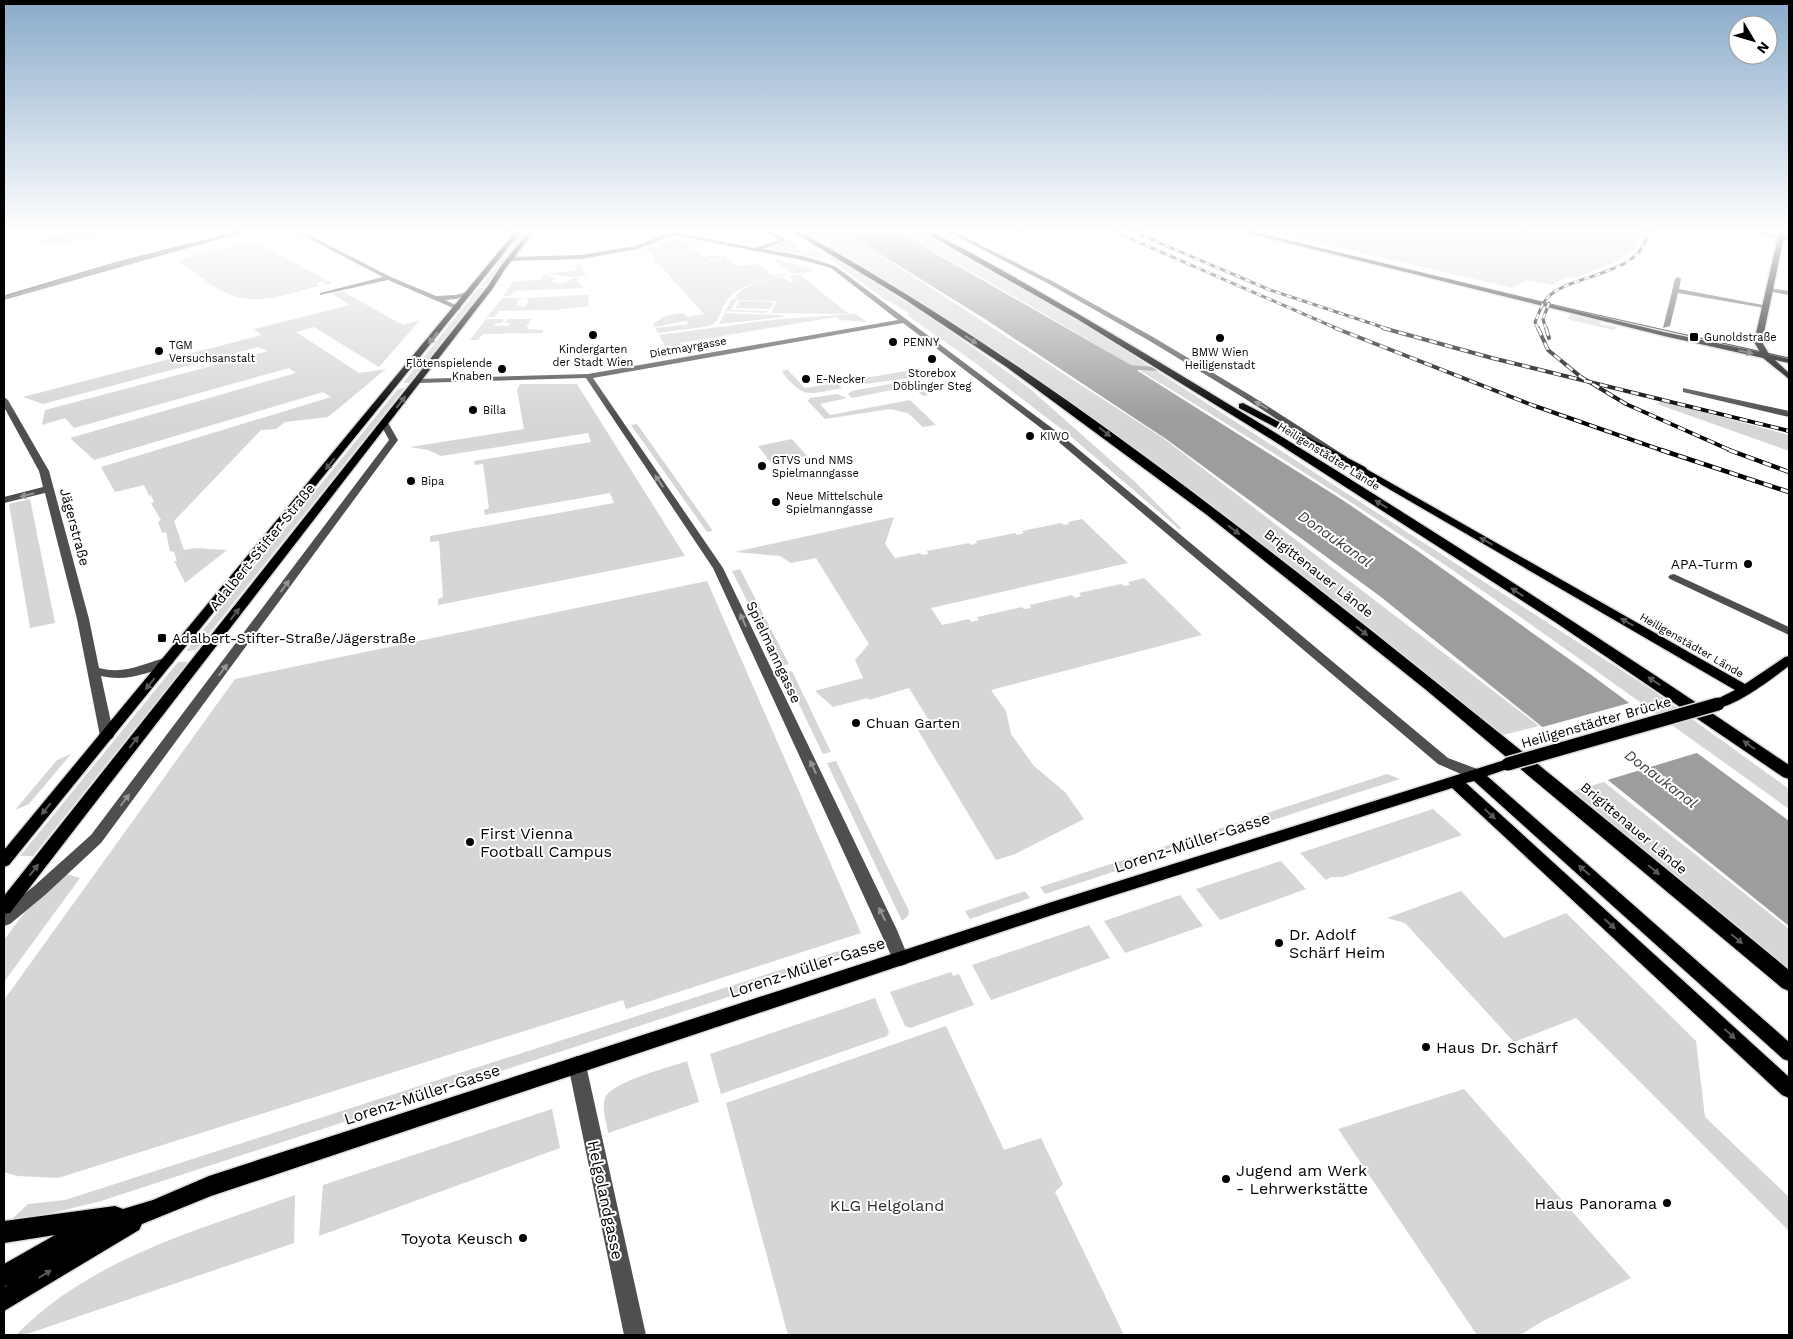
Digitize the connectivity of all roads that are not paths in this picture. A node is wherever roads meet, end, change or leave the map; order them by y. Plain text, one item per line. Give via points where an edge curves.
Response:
1 (424, 294) edge
2 (465, 294) edge
3 (469, 294) edge
4 (485, 294) edge
5 (867, 294) edge
6 (900, 294) edge
7 (1043, 294) edge
8 (1069, 294) edge
9 (1502, 294) edge
10 (1531, 294) edge
11 (1675, 294) edge
12 (1701, 294) edge
13 (1768, 294) edge
14 (432, 298) junction
15 (1765, 306) junction
16 (458, 308) junction
17 (902, 321) junction
18 (1666, 326) junction
19 (1128, 344) junction
20 (1761, 347) junction
21 (1789, 353) edge
22 (1766, 356) junction
23 (1789, 361) edge
24 (588, 376) junction
25 (1789, 377) edge
26 (418, 381) junction
27 (1686, 390) dead end
28 (4, 400) edge
29 (1789, 414) edge
30 (384, 423) junction
31 (1361, 469) junction
32 (49, 489) junction
33 (4, 500) edge
34 (1674, 576) dead end
35 (1789, 631) edge
36 (1789, 660) edge
37 (168, 661) junction
38 (92, 670) junction
39 (1745, 690) junction
40 (1718, 707) junction
41 (107, 736) junction
42 (1443, 761) junction
43 (1789, 772) edge
44 (1476, 774) junction
45 (1454, 781) junction
46 (4, 861) edge
47 (4, 908) edge
48 (4, 919) edge
49 (901, 959) junction
50 (1789, 982) edge
51 (1789, 1053) edge
52 (577, 1065) junction
53 (1789, 1089) edge
54 (154, 1210) junction
55 (4, 1232) edge
56 (4, 1276) edge
57 (4, 1300) edge
58 (636, 1335) edge

1 - 14 street
2 - 14 street
3 - 16 main road, Adalbert-Stifter-Straße
4 - 26 main road, Adalbert-Stifter-Straße
5 - 17 street
6 -> 50 highway, Brigittenauer Lände via 1099,427 1271,558 1532,767
7 - 19 highway, Heiligenstädter Lände
31 -> 8 street, Heiligenstädter Lände via 1139,332
9 -> 22 main road
10 - 18 main road
11 - 18 street
12 - 15 street
13 - 15 main road
14 - 16 street
15 - 20 main road via 1758,342
16 -> 37 main road, Adalbert-Stifter-Straße
17 - 24 street, Dietmayrgasse
17 - 42 street via 1057,436
18 - 20 main road
19 - 31 highway
40 -> 19 highway, Heiligenstädter Lände via 1427,533
20 - 21 main road
20 - 22 main road
22 - 23 main road
22 - 25 main road
24 - 26 street, Dietmayrgasse
49 -> 24 street, Spielmanngasse via 718,568
30 -> 26 main road, Adalbert-Stifter-Straße
27 - 29 street
28 - 32 street, Jägerstraße via 44,471
47 -> 30 main road, Adalbert-Stifter-Straße
48 -> 30 street via 96,839 394,440
39 -> 31 main road, Heiligenstädter Lände
32 -> 33 street
32 - 38 street, Jägerstraße via 83,619
34 - 35 street
36 - 39 main road
37 - 38 street via 130,675 114,676
37 -> 41 main road, Adalbert-Stifter-Straße
38 - 41 street, Jägerstraße
39 - 40 main road
43 -> 40 highway, Heiligenstädter Lände
40 - 44 main road, Heiligenstädter Brücke, bridge
41 -> 46 main road, Adalbert-Stifter-Straße
42 - 44 street
42 - 45 street
44 - 45 main road, Lorenz-Müller-Gasse
51 -> 44 main road
45 - 49 main road, Lorenz-Müller-Gasse via 970,934
45 -> 53 main road
49 - 52 main road, Lorenz-Müller-Gasse
52 - 54 main road, Lorenz-Müller-Gasse via 209,1186
52 - 58 street, Helgolandgasse
54 - 55 main road
54 - 56 main road, Lorenz-Müller-Gasse via 96,1228
57 -> 54 main road, Lorenz-Müller-Gasse

